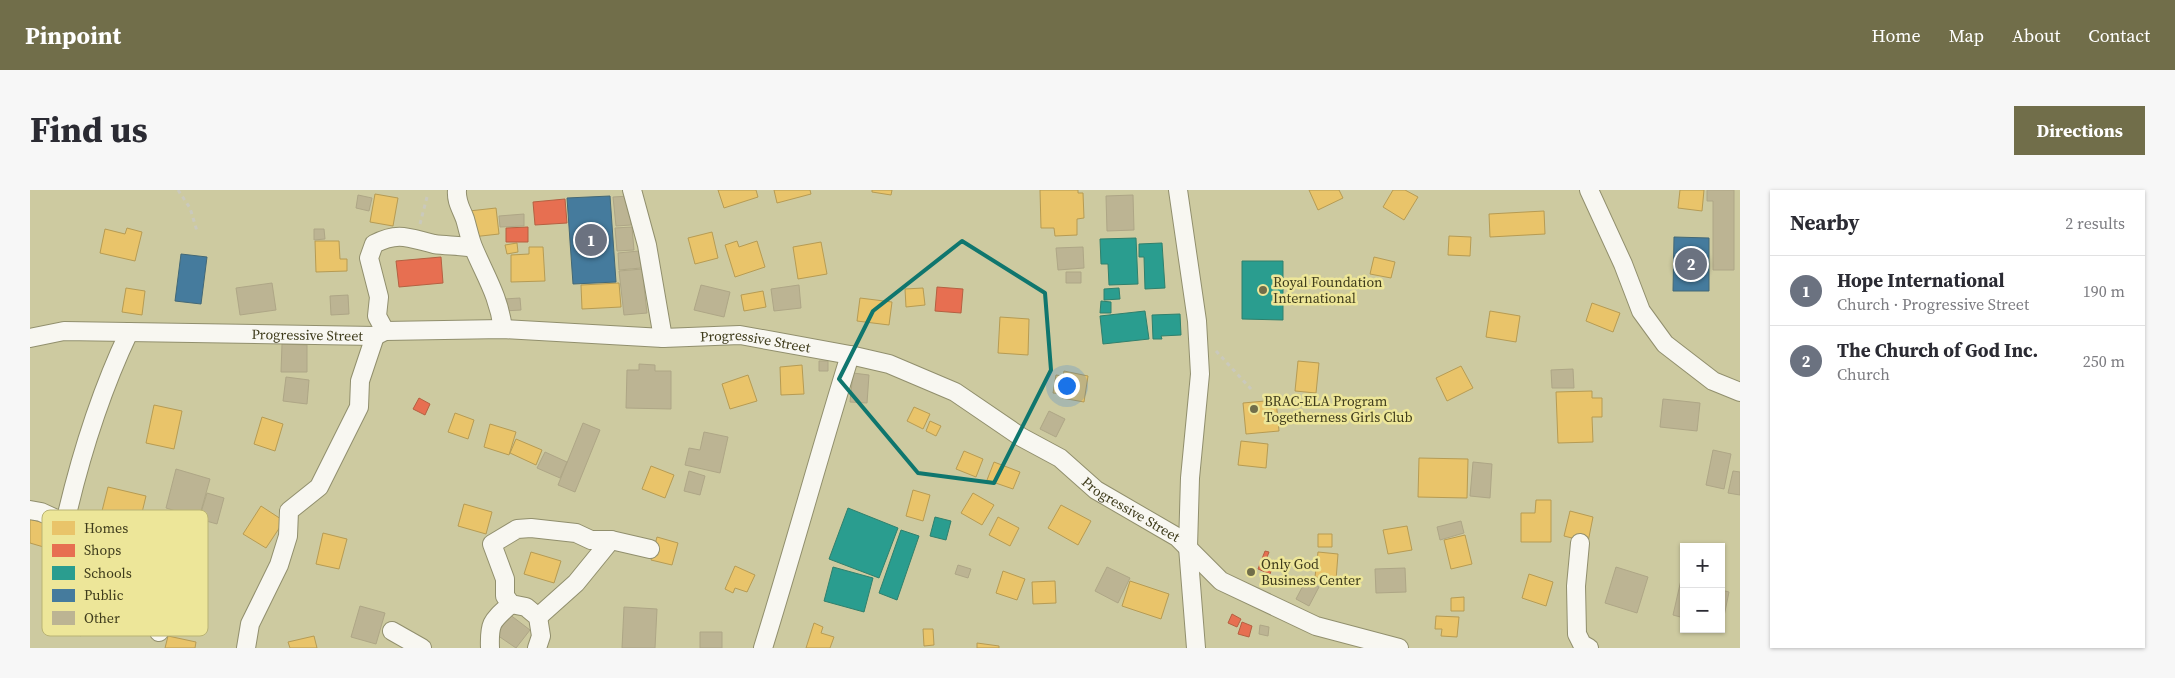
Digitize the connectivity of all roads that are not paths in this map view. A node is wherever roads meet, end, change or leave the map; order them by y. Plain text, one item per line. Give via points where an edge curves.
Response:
1 (457, 190) edge
2 (632, 190) edge
3 (1178, 190) edge
4 (1589, 190) edge
5 (473, 248) junction
6 (503, 329) junction
7 (129, 332) junction
8 (380, 334) junction
9 (30, 338) edge
10 (663, 338) junction
11 (850, 354) junction
12 (1740, 392) edge
13 (68, 510) edge
14 (611, 540) junction
15 (1580, 543) dead end
16 (1188, 547) junction
17 (650, 549) dead end
18 (511, 604) junction
19 (538, 617) junction
20 (392, 631) dead end
21 (246, 648) edge
22 (422, 648) edge
23 (490, 648) edge
24 (536, 648) edge
25 (763, 648) edge
26 (1196, 648) edge
27 (1399, 648) edge
28 (1589, 648) edge

1 - 5 street via 456,199
2 - 10 street via 647,245
3 - 16 street via 1200,374 1190,478
4 - 12 street via 1641,311 1650,324 1665,344 1713,381
5 - 6 street via 501,308
5 - 8 street via 435,244 401,235 374,244 369,258 379,297 377,316
6 - 8 street, Progressive Street
6 - 10 street, Progressive Street
7 - 8 street, Progressive Street
7 - 9 street, Progressive Street via 64,331
7 - 13 street via 109,373
8 - 21 street via 360,381 359,407 319,487 289,511 288,536 279,565 250,624
10 - 11 street, Progressive Street via 740,335
11 - 16 street, Progressive Street via 889,364 954,392 1060,458 1096,490
11 - 25 street
14 - 17 street
14 - 18 street via 591,540 576,533 524,528 492,544 505,579 505,596
14 - 19 street via 576,583
15 - 28 street via 1576,586 1577,634 1582,644
16 - 26 street
16 - 27 street, Progressive Street via 1213,574 1230,585 1316,626
18 - 19 street via 526,607
18 - 23 street via 497,616 489,629
19 - 24 street via 541,636
20 - 22 street

